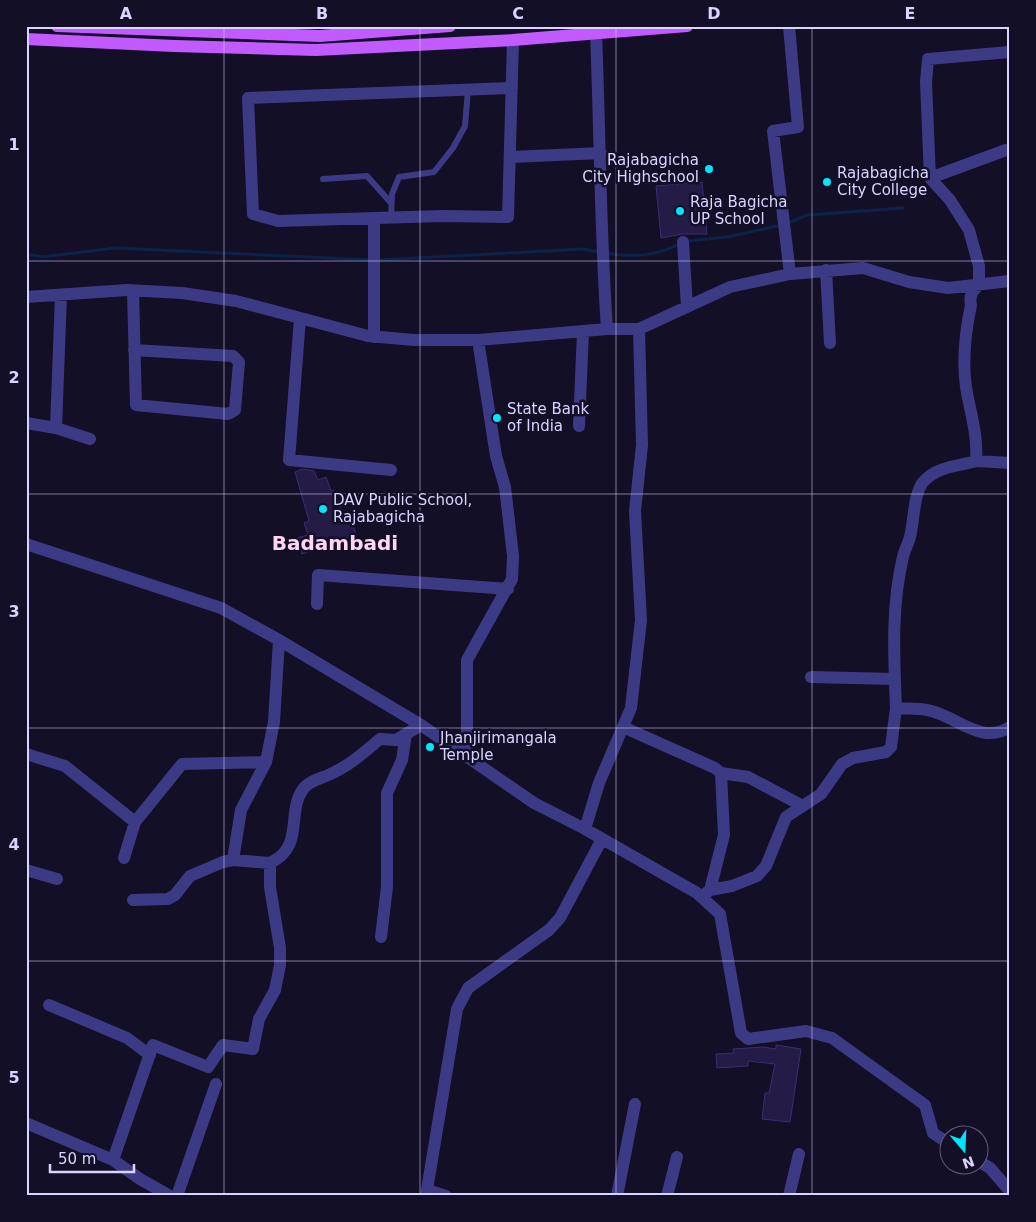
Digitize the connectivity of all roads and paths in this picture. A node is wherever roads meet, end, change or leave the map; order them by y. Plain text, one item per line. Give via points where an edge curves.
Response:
1 (57, 26) edge
2 (450, 26) edge
3 (687, 26) edge
4 (789, 26) edge
5 (596, 33) junction
6 (26, 39) edge
7 (513, 40) junction
8 (1010, 52) edge
9 (512, 88) junction
10 (468, 90) junction
11 (1006, 150) dead end
12 (602, 153) junction
13 (511, 157) junction
14 (930, 178) junction
15 (323, 179) dead end
16 (391, 203) junction
17 (374, 218) junction
18 (390, 218) junction
19 (683, 242) dead end
20 (826, 270) junction
21 (790, 274) junction
22 (1010, 281) edge
23 (979, 285) junction
24 (133, 291) junction
25 (61, 296) junction
26 (26, 297) edge
27 (687, 307) junction
28 (300, 318) junction
29 (607, 328) junction
30 (639, 329) junction
31 (584, 331) junction
32 (374, 337) junction
33 (478, 340) junction
34 (830, 343) dead end
35 (134, 350) junction
36 (26, 423) edge
37 (580, 426) dead end
38 (56, 428) junction
39 (90, 439) dead end
40 (976, 460) junction
41 (1010, 463) edge
42 (391, 470) dead end
43 (26, 544) edge
44 (508, 589) junction
45 (317, 604) dead end
46 (279, 640) junction
47 (811, 678) dead end
48 (895, 679) junction
49 (896, 708) junction
50 (421, 725) junction
51 (623, 727) junction
52 (1010, 727) edge
53 (406, 734) junction
54 (26, 754) edge
55 (467, 757) junction
56 (266, 762) junction
57 (721, 773) junction
58 (802, 805) junction
59 (135, 822) junction
60 (585, 829) junction
61 (602, 839) junction
62 (124, 858) dead end
63 (233, 860) junction
64 (270, 863) junction
65 (26, 870) edge
66 (57, 879) dead end
67 (706, 893) junction
68 (133, 900) dead end
69 (381, 937) dead end
70 (49, 1005) dead end
71 (150, 1055) junction
72 (216, 1084) dead end
73 (635, 1104) dead end
74 (26, 1123) edge
75 (938, 1136) edge
76 (799, 1154) dead end
77 (677, 1157) dead end
78 (112, 1160) junction
79 (988, 1167) edge
80 (1010, 1190) edge
81 (427, 1193) edge
82 (170, 1196) edge
83 (177, 1196) edge
84 (446, 1196) edge
85 (617, 1196) edge
86 (667, 1196) edge
87 (789, 1196) edge

1 - 2 main road via 320,36
3 - 5 main road
4 - 21 street via 798,127 773,131
5 - 7 main road
5 - 12 street
6 - 7 main road via 316,50
7 - 9 street
8 - 14 street via 928,59
9 - 10 street
9 - 13 street
10 - 16 lane via 465,126 453,148 434,172 400,178
10 - 17 street via 248,98 253,214 278,221
11 - 14 street
12 - 13 street
12 - 29 street via 602,256
13 - 18 street via 508,217
14 - 23 street via 950,200 969,230 980,266
15 - 16 lane via 367,176
16 - 18 lane
17 - 18 street
17 - 32 street
19 - 27 street
20 - 21 street
20 - 23 street via 863,268 910,282 948,288
20 - 34 street
21 - 27 street via 730,287
22 - 23 street
23 - 40 street via 970,299 964,354 966,389 977,441
24 - 25 street
24 - 28 street via 236,301
24 - 35 street
25 - 26 street
25 - 38 street
27 - 30 street
28 - 32 street
28 - 42 street via 289,460
29 - 30 street
29 - 31 street
30 - 51 street via 642,446 635,511 640,620 631,708
31 - 33 street
31 - 37 street
32 - 33 street
33 - 44 street via 511,525 513,572
35 - 35 street via 237,358 234,410 228,414 136,405
36 - 38 street
38 - 39 street
40 - 41 street
40 - 48 street via 942,469 920,488 900,578 893,635
43 - 46 street via 221,608
44 - 45 street via 318,575
44 - 55 street via 467,660
46 - 50 street
46 - 56 street via 277,708
47 - 48 street
48 - 49 street
49 - 52 street via 928,710 987,735 1001,733
49 - 58 street via 891,747 886,752 853,758 842,764 821,794
50 - 53 street
50 - 55 street
51 - 57 street
51 - 60 street via 599,783
53 - 64 street via 396,740 380,739 346,768 312,781 304,788 299,797 289,846 280,858
53 - 69 street via 402,760 387,793 387,888
54 - 59 street via 65,766
55 - 60 street via 534,803
56 - 59 street via 182,764
56 - 63 street via 241,810
57 - 58 street via 748,777
57 - 67 street via 724,835
58 - 67 street via 786,818 766,866 756,876
59 - 62 street
60 - 61 street
61 - 67 street
61 - 81 street via 560,918 549,930 468,988 457,1009
63 - 64 street
63 - 68 street via 190,876 175,895 168,898
64 - 71 street via 280,965 275,990 259,1019 252,1049 223,1045 208,1067 153,1045
65 - 66 street
67 - 75 street via 720,914 741,1032 748,1040 806,1031 832,1038 925,1105 933,1133
70 - 71 street via 127,1038
71 - 78 street
72 - 83 street
73 - 85 street
74 - 78 street
76 - 87 street
77 - 86 street
78 - 82 street
79 - 80 street
81 - 84 street

